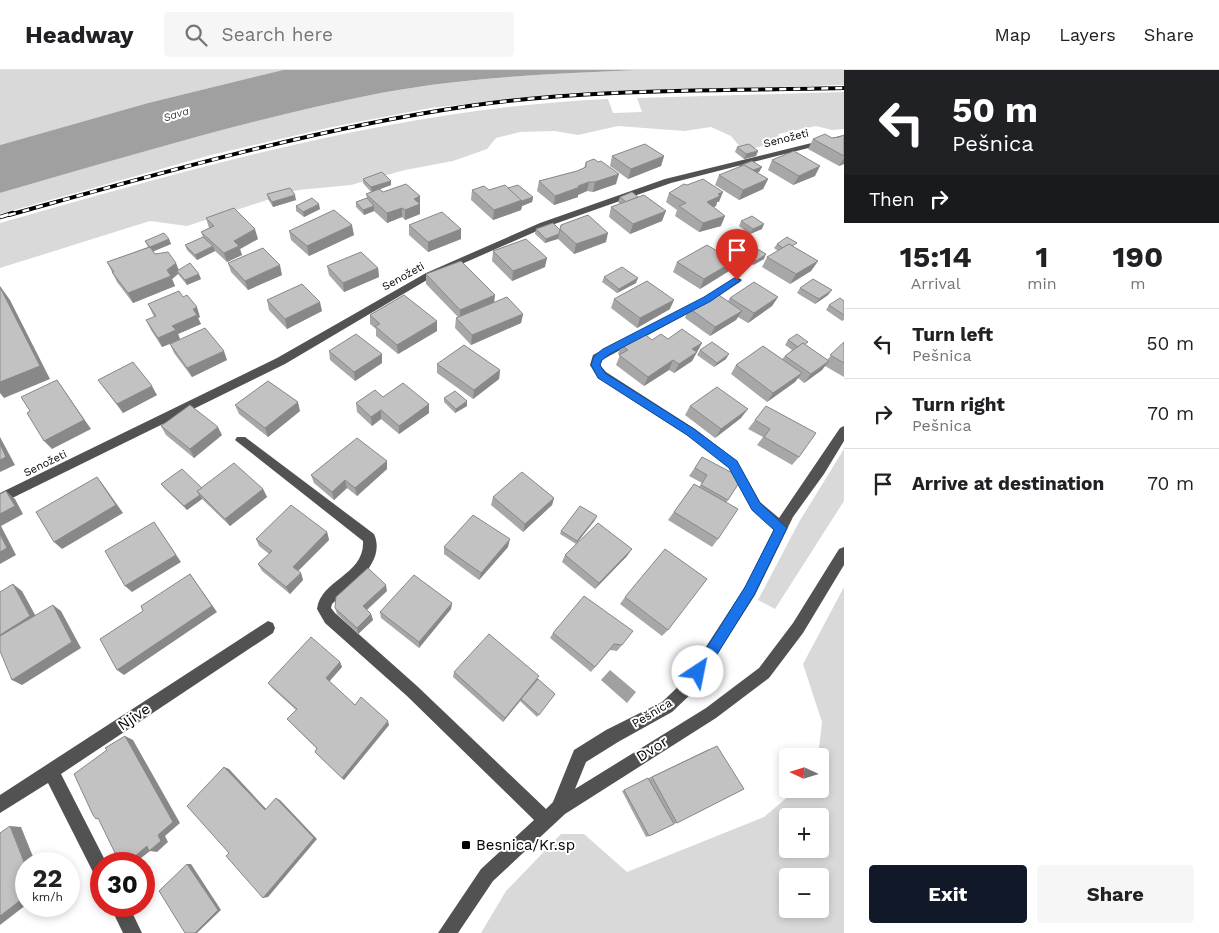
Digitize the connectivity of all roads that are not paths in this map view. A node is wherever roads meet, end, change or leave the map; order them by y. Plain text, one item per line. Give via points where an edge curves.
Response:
1 (844, 137) edge
2 (737, 280) dead end
3 (844, 431) edge
4 (241, 440) dead end
5 (0, 499) edge
6 (781, 528) junction
7 (844, 553) edge
8 (268, 628) dead end
9 (51, 772) junction
10 (0, 805) edge
11 (559, 808) junction
12 (545, 819) junction
13 (92, 852) edge
14 (125, 917) edge
15 (133, 933) edge
16 (447, 933) edge

1 - 5 street, Senožeti via 668,181 543,225 429,275 281,360
2 - 6 street via 708,299 607,352 598,358 595,365 602,375 691,432 733,464 756,506
3 - 6 street, Pešnica
4 - 12 street via 369,538 370,552 363,566 325,601 324,609 330,618 412,691
6 - 11 street, Pešnica via 750,591 688,687 667,707 580,756
7 - 11 street, Dvor via 798,628 764,673 711,713
8 - 9 street, Njive
9 - 10 street, Njive
9 - 13 street
11 - 12 street, Dvor
12 - 16 street, Dvor via 487,876
14 - 15 street

